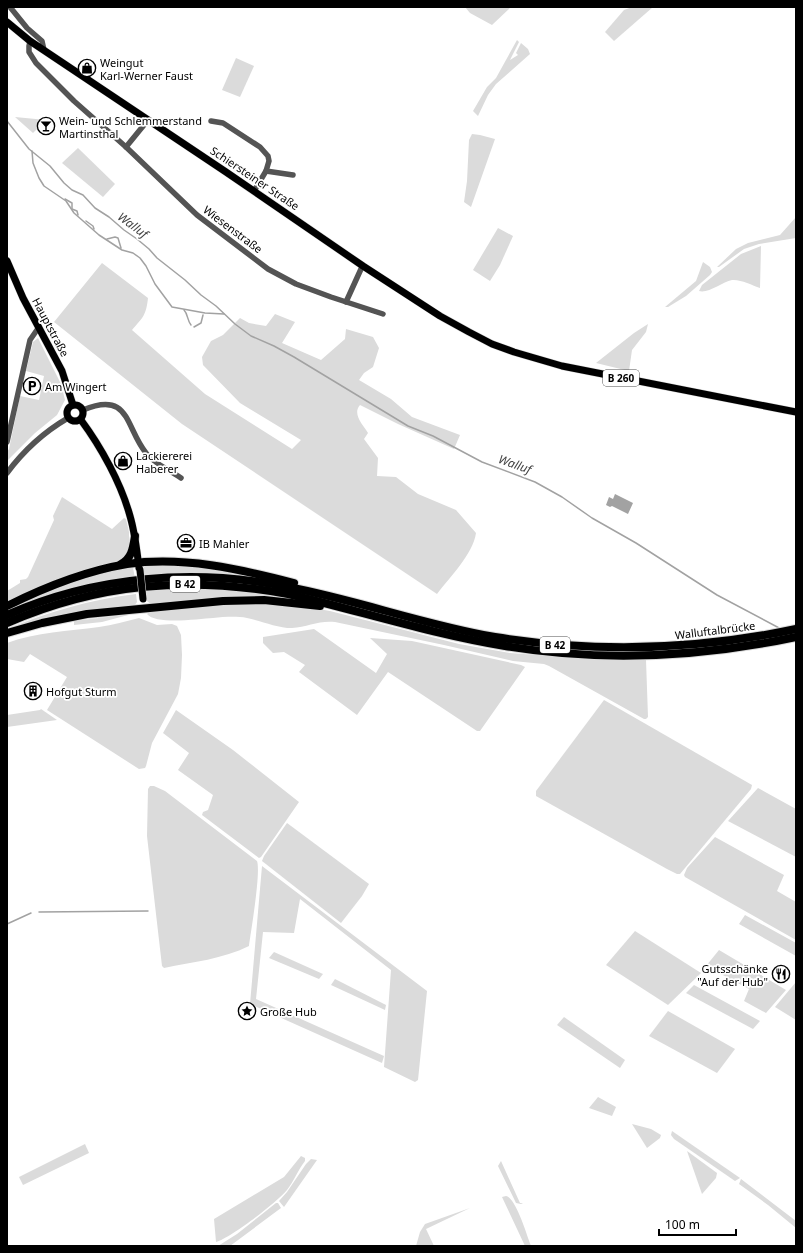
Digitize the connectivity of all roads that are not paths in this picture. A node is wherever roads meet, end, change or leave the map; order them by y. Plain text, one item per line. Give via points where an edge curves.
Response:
1 (10, 7) edge
2 (7, 22) edge
3 (30, 40) junction
4 (44, 50) junction
5 (148, 120) junction
6 (211, 121) dead end
7 (126, 147) junction
8 (266, 172) junction
9 (293, 175) dead end
10 (254, 191) junction
11 (7, 261) edge
12 (361, 269) dead end
13 (346, 302) junction
14 (383, 314) dead end
15 (39, 327) junction
16 (74, 405) junction
17 (83, 410) junction
18 (796, 412) edge
19 (68, 418) junction
20 (81, 420) junction
21 (7, 442) edge
22 (7, 472) edge
23 (181, 478) dead end
24 (135, 536) junction
25 (117, 566) junction
26 (139, 566) junction
27 (338, 598) junction
28 (7, 606) edge
29 (144, 608) junction
30 (366, 613) junction
31 (7, 615) edge
32 (7, 623) edge
33 (796, 629) edge
34 (7, 633) edge
35 (796, 637) edge
36 (636, 651) junction

1 - 4 street via 27,28 42,41
2 - 3 main road, Schiersteiner Straße / B 260
3 - 4 main road, Schiersteiner Straße / B 260
3 - 7 street, Wiesenstraße via 30,52 36,63
4 - 5 main road, Schiersteiner Straße / B 260
5 - 7 street
5 - 10 main road, Schiersteiner Straße / B 260
6 - 8 street via 223,123 265,152 269,161
7 - 13 street, Wiesenstraße via 197,215 268,269 296,284
8 - 9 street
8 - 10 street
10 - 18 main road, Schiersteiner Straße / B 260 via 363,266 452,323 492,344 538,360
11 - 15 main road, Hauptstraße
12 - 13 street
13 - 14 street, Wiesenstraße
15 - 16 main road, Hauptstraße via 62,371
15 - 21 street via 30,340
16 - 17 main road
16 - 19 main road via 68,409
17 - 20 main road
17 - 23 street via 102,404 117,407 126,416 145,452
19 - 20 main road via 74,422
19 - 22 street via 35,441
20 - 24 main road via 116,480 127,504
24 - 25 highway via 130,557
24 - 26 main road
25 - 26 highway
25 - 28 highway via 61,582
26 - 27 highway via 182,562 227,568 303,586
26 - 29 main road, bridge
27 - 31 highway, B 42 via 232,578 177,577 94,587 40,602
27 - 36 highway, B 42 via 494,636
29 - 30 highway via 264,600
29 - 34 highway via 63,618
30 - 32 highway, B 42 via 261,589 180,584 99,594 47,608
30 - 36 highway, B 42 via 506,646 584,654
33 - 36 highway, Walluftalbrücke / B 42 via 728,641
35 - 36 highway, Walluftalbrücke / B 42 via 706,651

